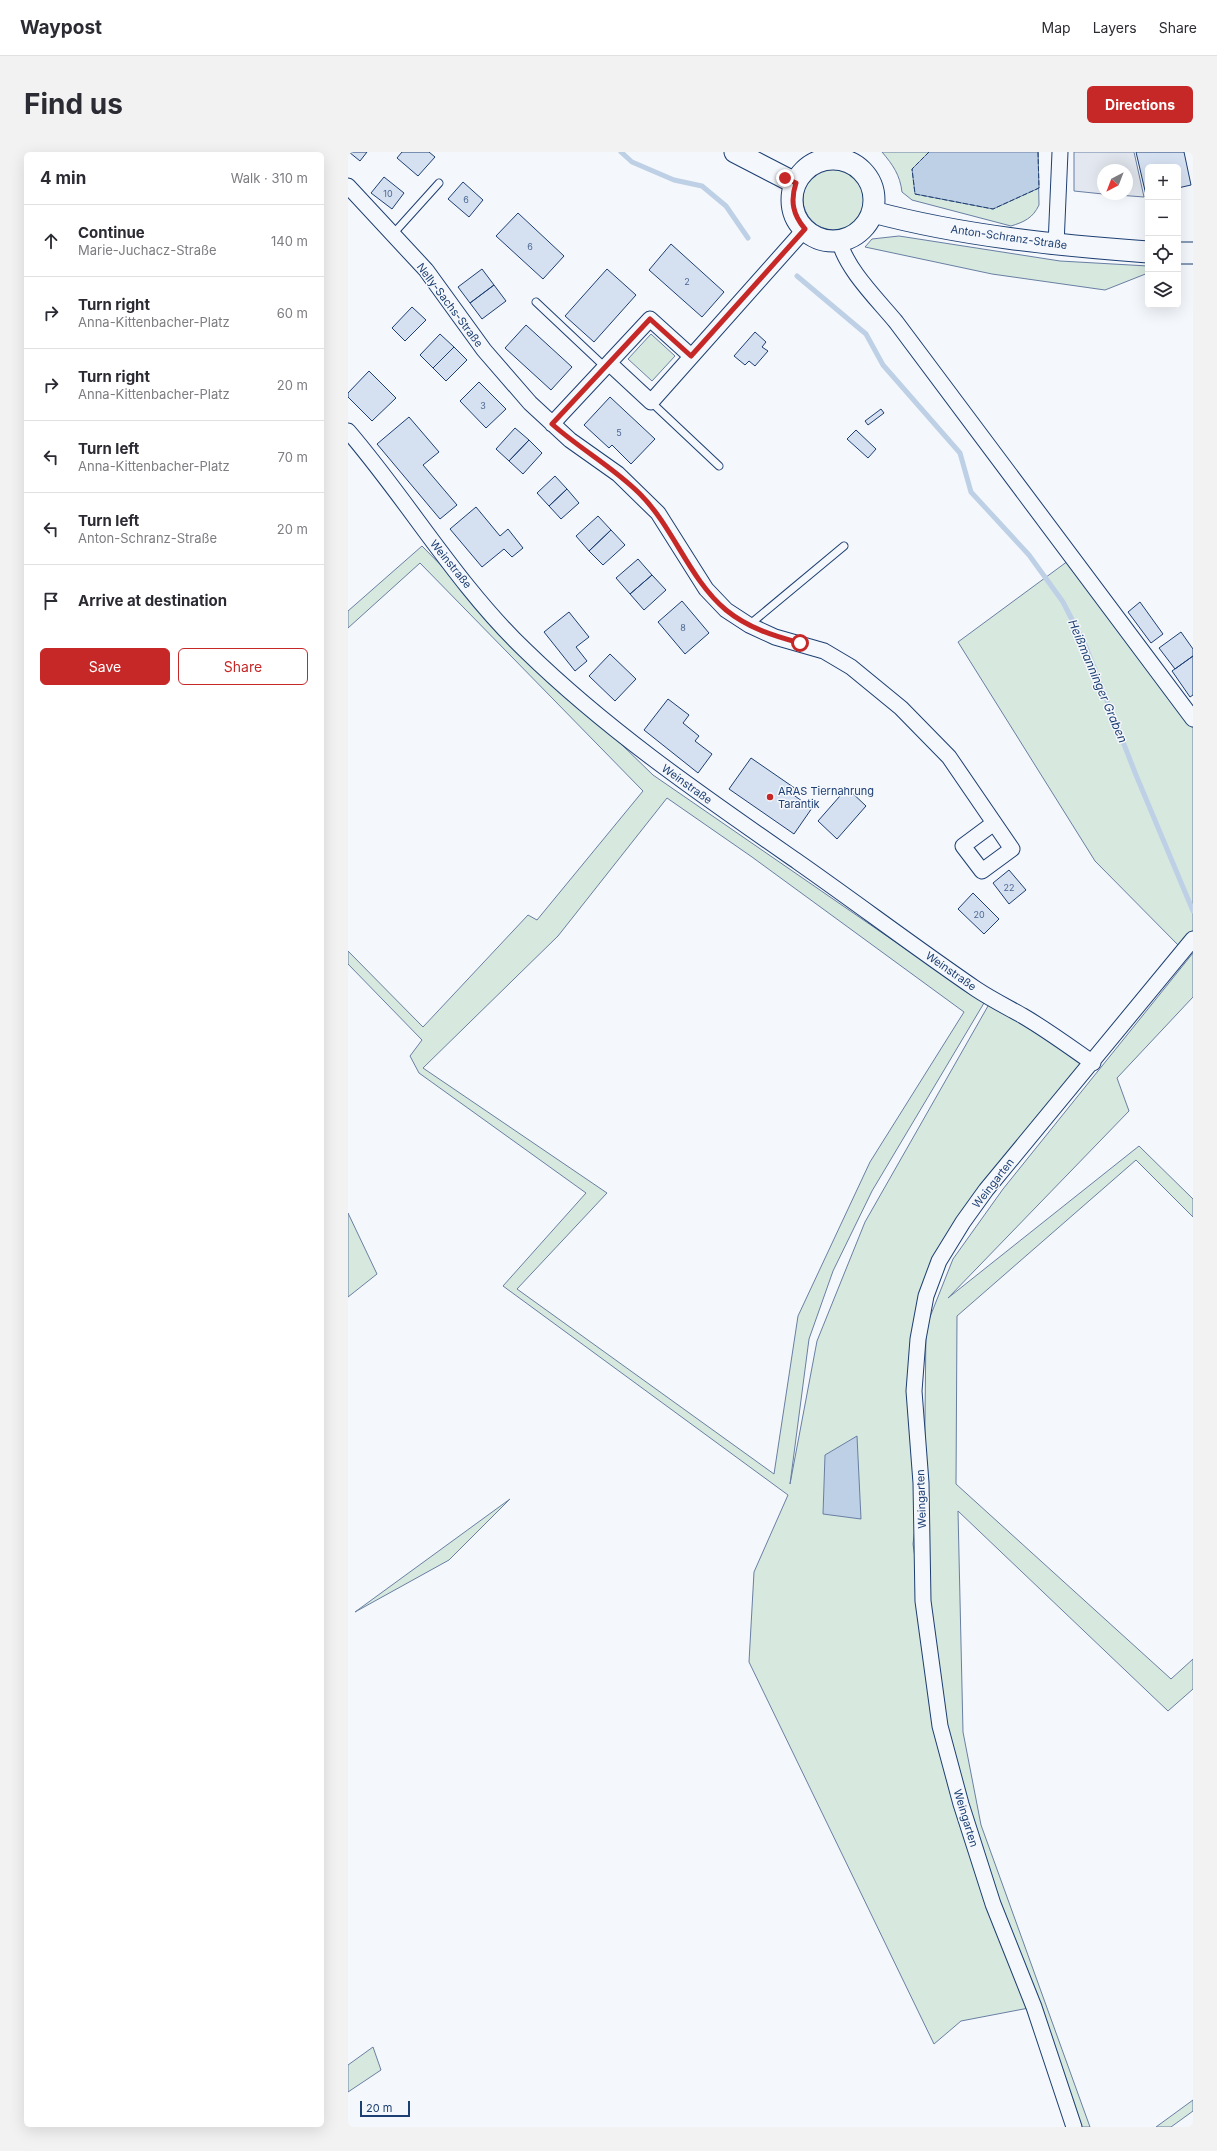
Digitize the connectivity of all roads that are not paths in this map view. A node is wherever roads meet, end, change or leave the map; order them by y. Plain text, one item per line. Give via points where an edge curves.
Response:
1 (735, 152) edge
2 (1060, 152) edge
3 (439, 183) dead end
4 (796, 183) junction
5 (348, 186) edge
6 (873, 212) junction
7 (805, 229) junction
8 (393, 234) junction
9 (839, 240) junction
10 (1056, 245) junction
11 (1145, 252) edge
12 (1181, 253) edge
13 (1193, 253) edge
14 (536, 302) dead end
15 (691, 356) junction
16 (607, 365) junction
17 (650, 402) junction
18 (552, 424) junction
19 (348, 431) edge
20 (719, 466) dead end
21 (844, 546) dead end
22 (749, 625) junction
23 (1193, 719) edge
24 (994, 823) dead end
25 (1193, 939) edge
26 (1093, 1063) junction
27 (1074, 2127) edge

1 - 4 main road
2 - 10 street
3 - 8 lane
4 - 6 main road via 807,168 816,162 837,159 848,161 867,176 874,199
4 - 7 main road via 792,204 794,213
5 - 8 street, Nelly-Sachs-Straße
6 - 9 main road via 860,231
6 - 10 main road, Anton-Schranz-Straße via 965,233
7 - 9 main road via 820,239
7 - 15 street
8 - 18 street, Nelly-Sachs-Straße via 426,270 484,350
9 - 23 street via 841,250 854,270 896,322
10 - 11 main road, Anton-Schranz-Straße
12 - 13 main road
14 - 16 lane
15 - 16 street via 650,319
15 - 17 street
16 - 17 street
16 - 18 street
17 - 20 lane
18 - 22 street, Nelly-Sachs-Straße via 640,494 658,513 706,589 726,610
19 - 26 street, Weinstraße via 426,534 498,621 523,648 592,710 718,807 976,989 1024,1016
21 - 22 lane
22 - 24 street, Nelly-Sachs-Straße via 775,637 824,651 851,667 929,734 957,768
25 - 26 street, Weingarten
26 - 27 street, Weingarten via 986,1190 939,1261 925,1303 918,1339 914,1391 921,1484 923,1601 940,1726 961,1804 993,1904 1034,2007

